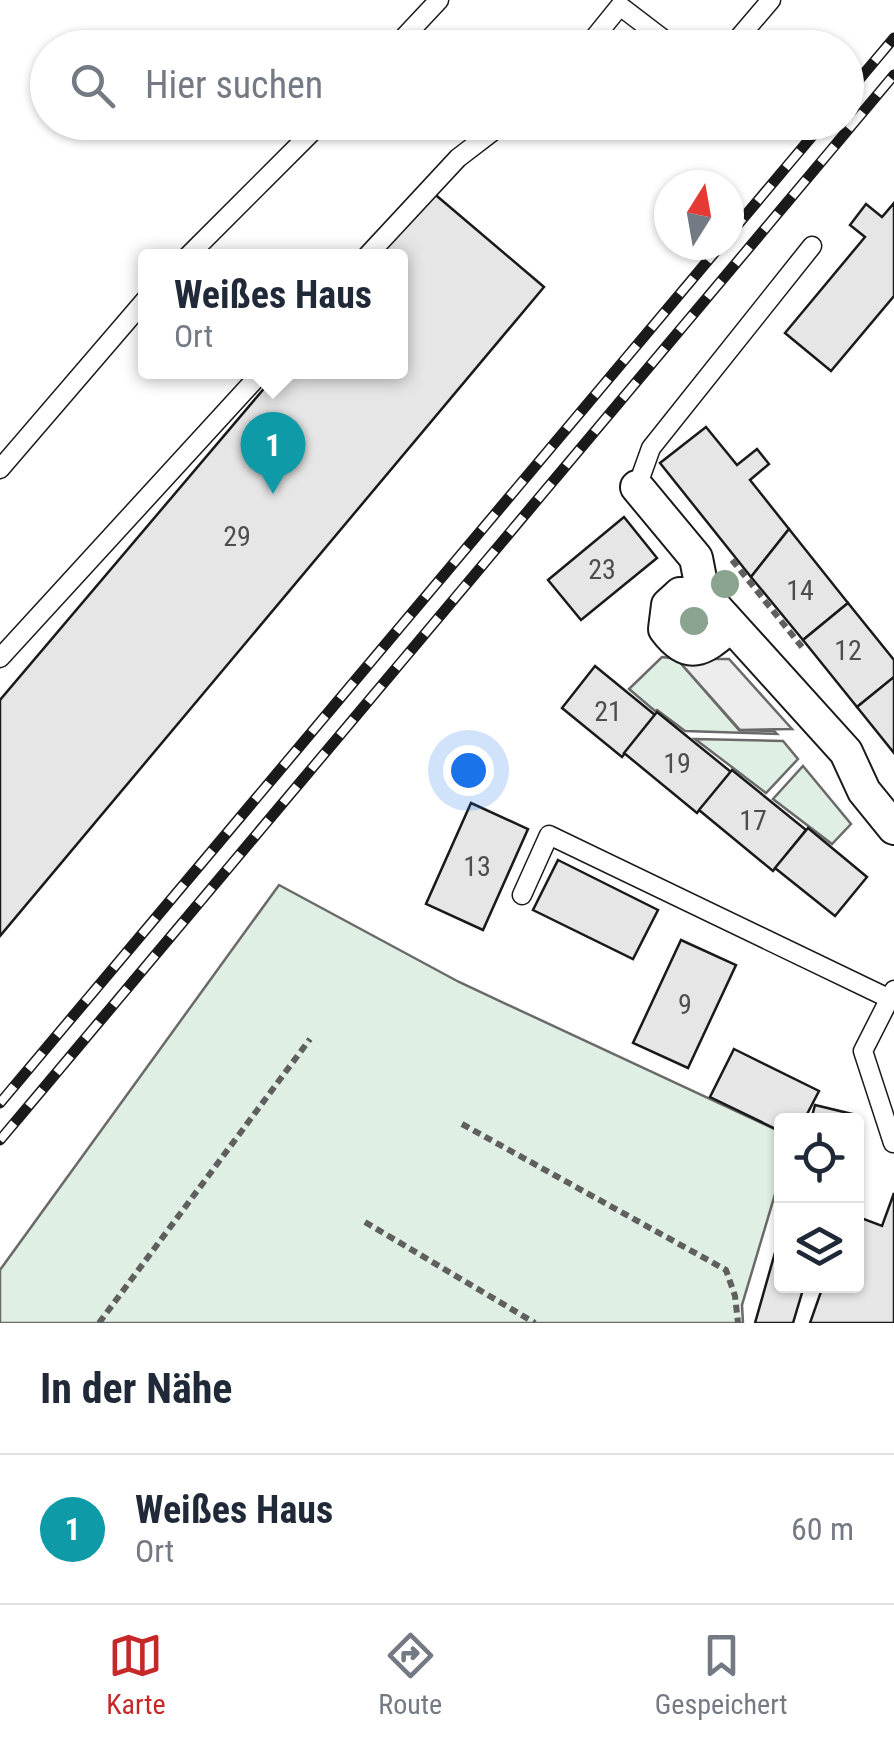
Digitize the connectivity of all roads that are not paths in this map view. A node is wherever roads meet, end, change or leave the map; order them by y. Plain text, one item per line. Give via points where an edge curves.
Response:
1 (439, 0) edge
2 (770, 0) edge
3 (411, 30) edge
4 (601, 30) edge
5 (651, 30) edge
6 (745, 30) edge
7 (304, 140) edge
8 (482, 140) edge
9 (812, 246) dead end
10 (195, 249) edge
11 (374, 249) edge
12 (138, 308) edge
13 (256, 379) edge
14 (0, 468) edge
15 (637, 487) joint
16 (703, 594) junction
17 (731, 626) junction
18 (0, 658) edge
19 (894, 828) edge
20 (522, 895) dead end
21 (891, 994) edge
22 (893, 1143) edge

1 - 3 lane
2 - 6 lane
4 - 5 lane via 620,6
7 - 10 lane
8 - 11 lane
9 - 15 lane via 651,448
12 - 14 lane
13 - 18 lane
15 - 16 street via 696,558
16 - 17 street
16 - 17 street via 680,594 668,605 665,630 675,643 705,648
17 - 19 street via 846,752 864,791
20 - 21 lane via 549,835
21 - 22 lane via 863,1052

